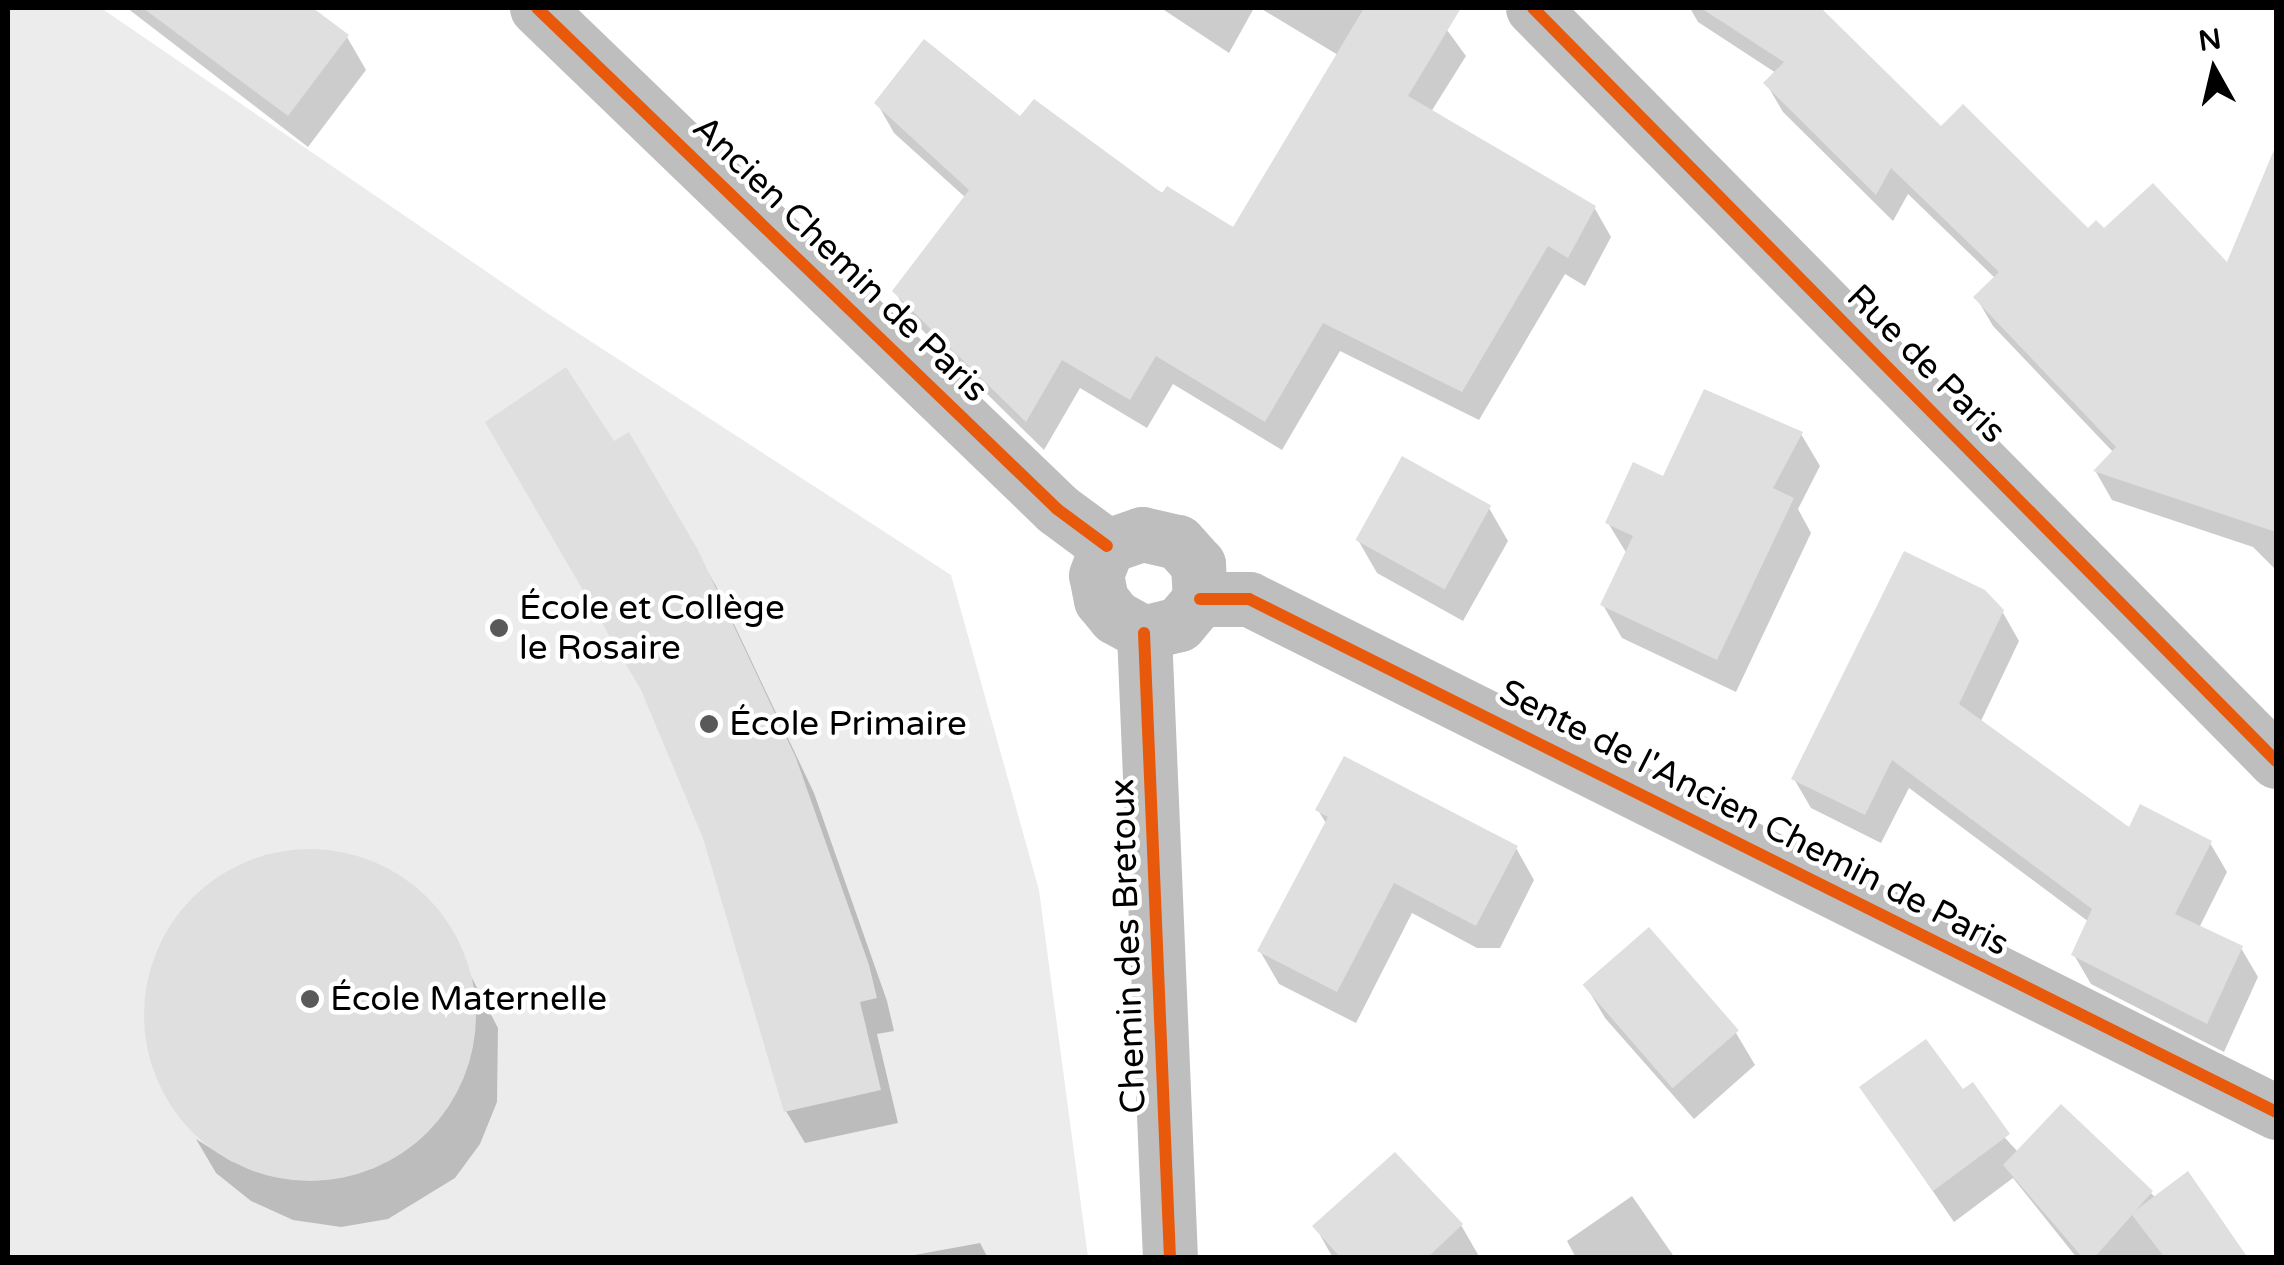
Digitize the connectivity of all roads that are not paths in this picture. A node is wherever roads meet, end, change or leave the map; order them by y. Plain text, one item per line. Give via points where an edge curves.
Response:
1 (537, 8) edge
2 (1533, 8) edge
3 (1107, 546) junction
4 (1200, 599) junction
5 (1144, 633) junction
6 (2276, 761) edge
7 (2276, 1112) edge
8 (1170, 1258) edge

1 - 3 street, Ancien Chemin de Paris via 1057,510
2 - 6 street, Rue de Paris
3 - 4 street via 1142,534 1178,542 1198,564
3 - 5 street via 1096,575 1101,600 1115,618
4 - 5 street via 1179,624
4 - 7 street, Sente de l'Ancien Chemin de Paris via 1249,598
5 - 8 street, Chemin des Bretoux

